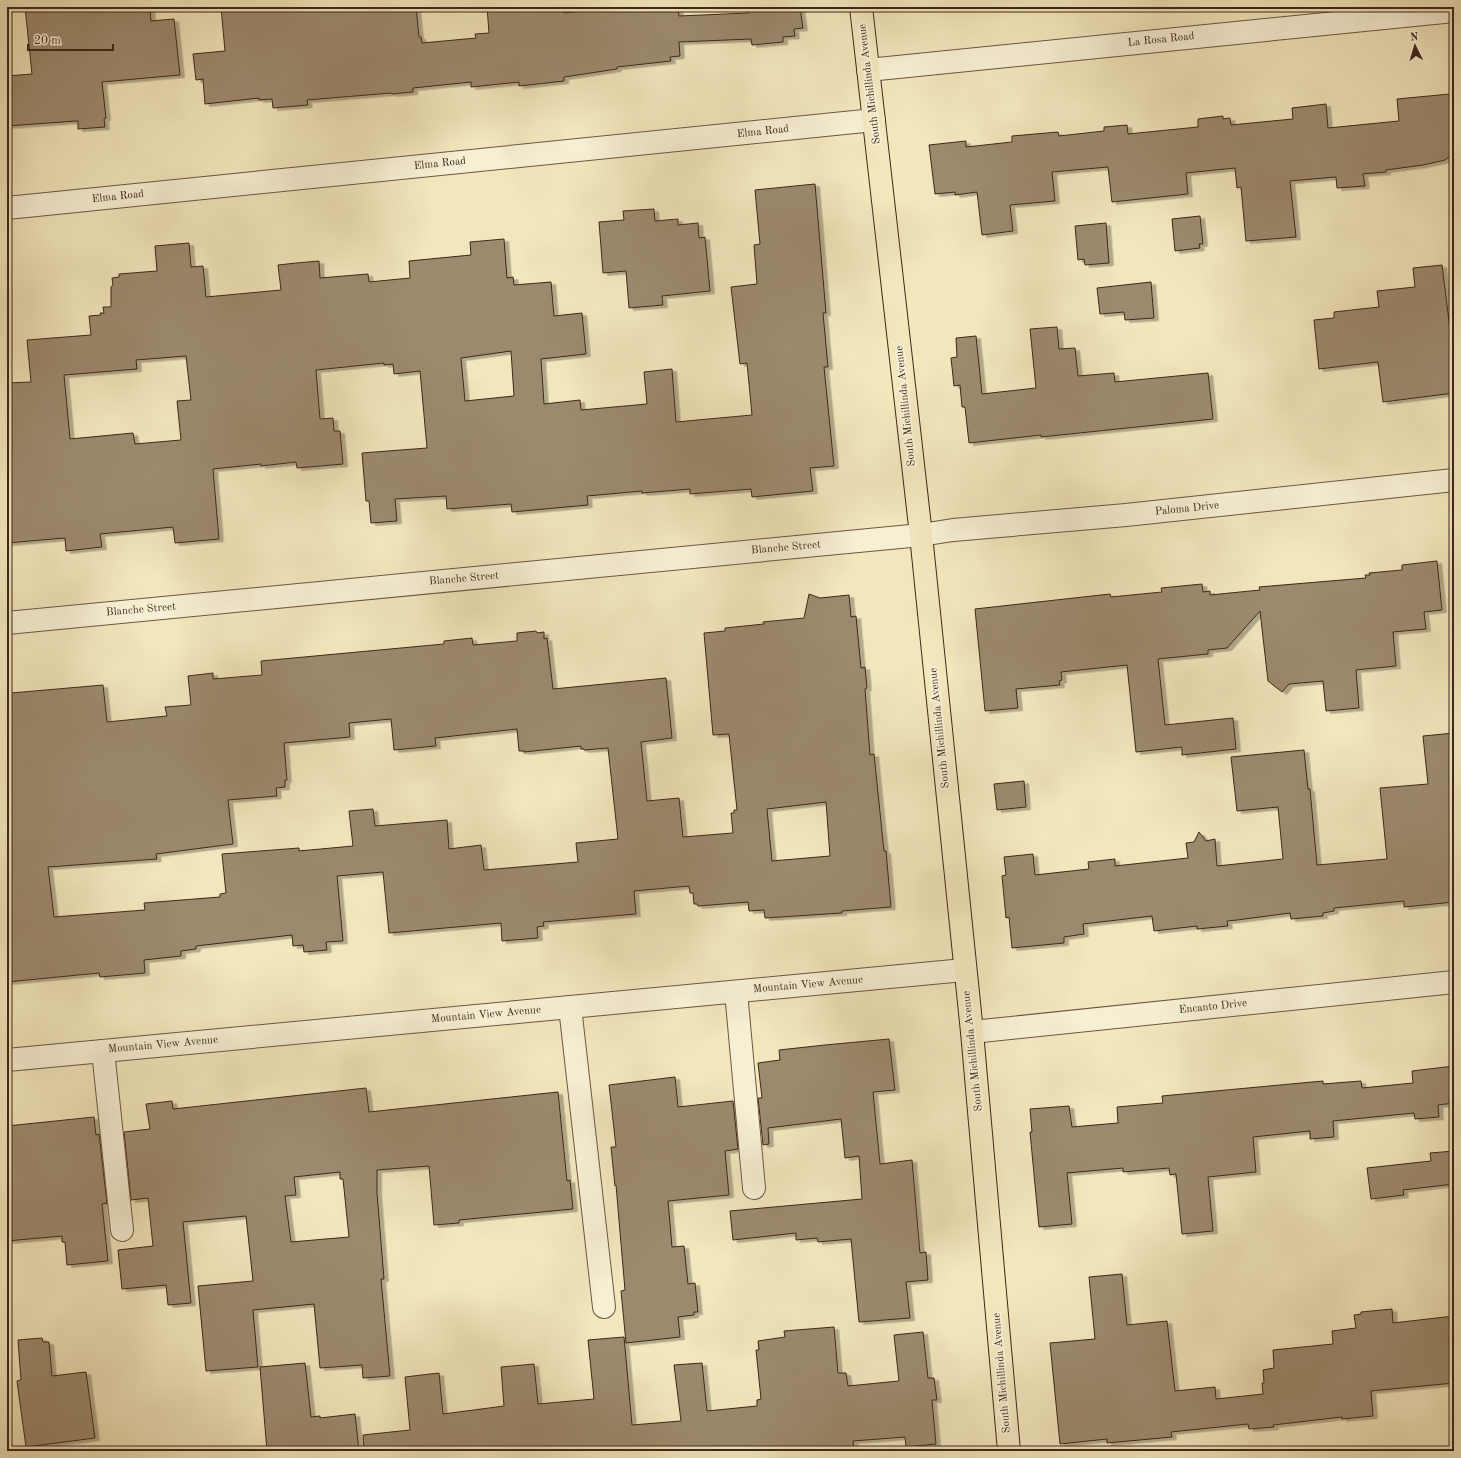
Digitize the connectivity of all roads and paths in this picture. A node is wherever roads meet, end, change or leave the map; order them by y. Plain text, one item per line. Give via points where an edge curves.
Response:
1 (861, 7) edge
2 (1454, 11) edge
3 (868, 70) junction
4 (874, 120) junction
5 (7, 208) edge
6 (1454, 480) edge
7 (921, 535) junction
8 (7, 623) edge
9 (964, 970) junction
10 (1454, 982) edge
11 (736, 992) junction
12 (570, 1007) junction
13 (972, 1032) junction
14 (104, 1051) junction
15 (7, 1060) edge
16 (754, 1188) dead end
17 (122, 1230) dead end
18 (604, 1307) dead end
19 (1009, 1451) edge

1 - 3 main road, South Michillinda Avenue
2 - 3 street, La Rosa Road
3 - 4 main road, South Michillinda Avenue
4 - 5 street, Elma Road
4 - 7 main road, South Michillinda Avenue
6 - 7 street, Paloma Drive
7 - 8 street, Blanche Street
7 - 9 main road, South Michillinda Avenue
9 - 11 street, Mountain View Avenue
9 - 13 main road, South Michillinda Avenue
10 - 13 street, Encanto Drive
11 - 12 street, Mountain View Avenue
11 - 16 street
12 - 14 street, Mountain View Avenue
12 - 18 street
13 - 19 main road, South Michillinda Avenue
14 - 15 street, Mountain View Avenue
14 - 17 street

